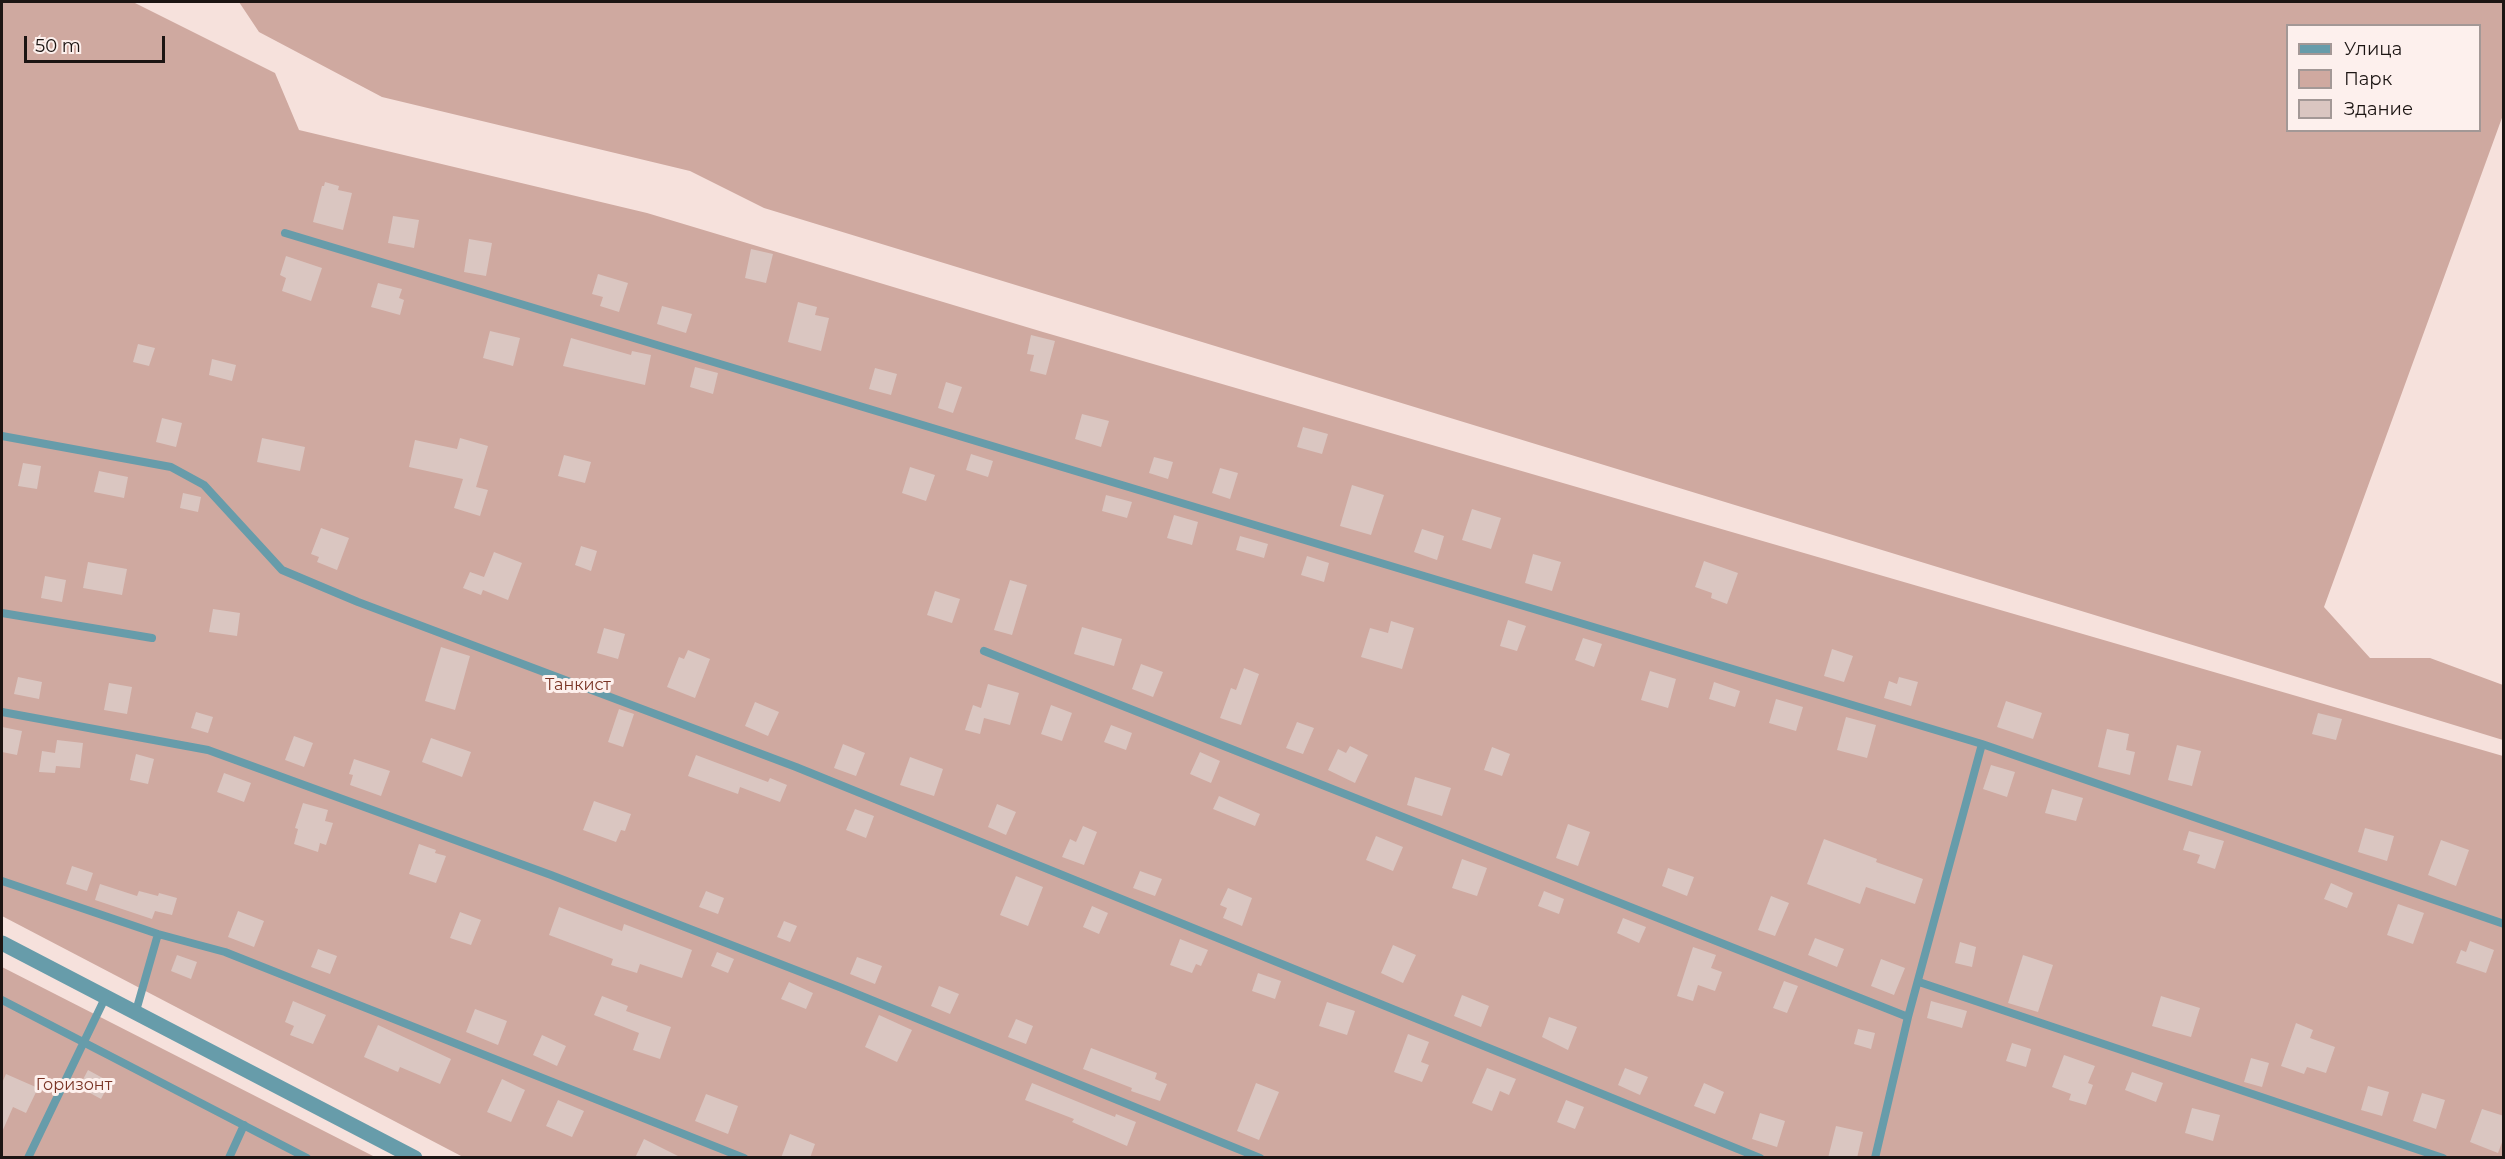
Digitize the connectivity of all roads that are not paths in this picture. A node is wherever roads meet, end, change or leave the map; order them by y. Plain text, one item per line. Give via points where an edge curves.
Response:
1 (285, 233) dead end
2 (2, 436) edge
3 (2, 613) edge
4 (152, 638) dead end
5 (984, 651) dead end
6 (2, 712) edge
7 (1982, 744) junction
8 (2, 881) edge
9 (2504, 924) edge
10 (158, 934) junction
11 (2, 943) edge
12 (1919, 982) junction
13 (106, 996) junction
14 (2, 1000) edge
15 (136, 1011) junction
16 (1908, 1017) junction
17 (83, 1042) junction
18 (244, 1125) junction
19 (28, 1158) edge
20 (229, 1158) edge
21 (308, 1158) edge
22 (415, 1158) edge
23 (744, 1158) edge
24 (1260, 1158) edge
25 (1760, 1158) edge
26 (1875, 1158) edge
27 (2443, 1158) edge

1 - 7 lane
2 - 25 lane via 171,467 204,485 282,570 807,771
3 - 4 lane
5 - 16 lane
6 - 24 lane via 208,750 820,979
7 - 9 lane
7 - 12 lane
8 - 10 lane
10 - 15 lane
10 - 23 lane via 225,952
11 - 13 street
12 - 16 lane
12 - 27 lane
13 - 15 street
13 - 17 lane
14 - 17 lane
15 - 22 street
16 - 26 lane
17 - 18 lane
17 - 19 lane
18 - 20 lane
18 - 21 lane

